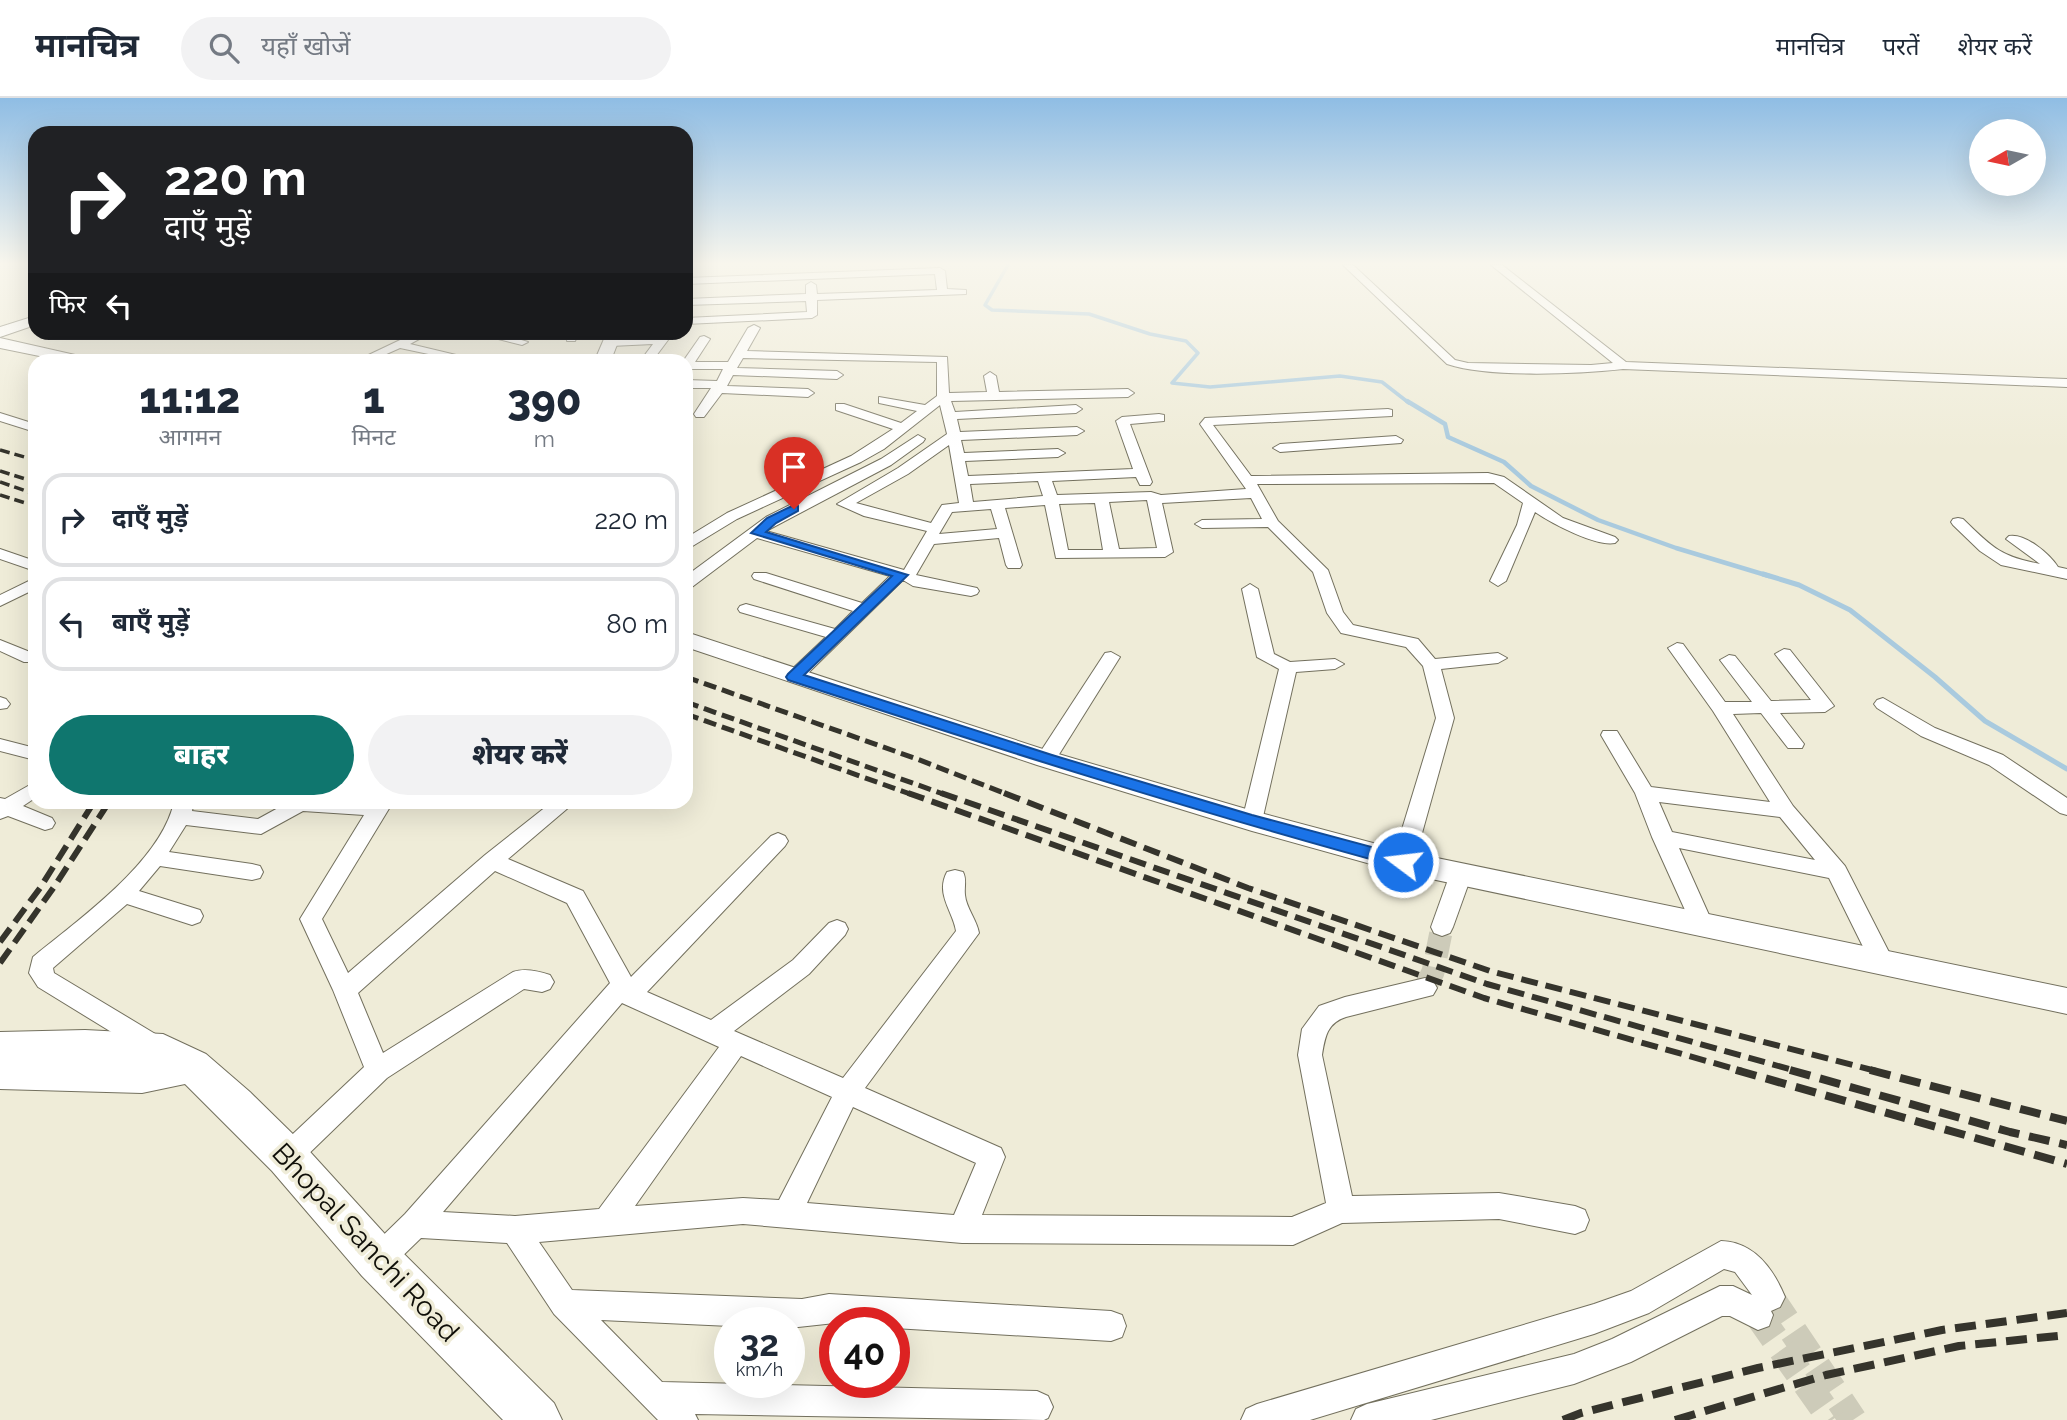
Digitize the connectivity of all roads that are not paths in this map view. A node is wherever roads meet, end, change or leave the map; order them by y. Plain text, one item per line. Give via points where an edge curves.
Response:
1 (1414, 327) edge
2 (1574, 327) edge
3 (754, 328) dead end
4 (704, 338) dead end
5 (411, 340) edge
6 (513, 340) edge
7 (522, 342) dead end
8 (0, 343) edge
9 (401, 345) junction
10 (50, 354) edge
11 (379, 354) edge
12 (438, 354) edge
13 (739, 354) junction
14 (693, 355) edge
15 (1623, 365) junction
16 (693, 366) edge
17 (729, 369) junction
18 (837, 375) dead end
19 (990, 376) dead end
20 (2067, 383) edge
21 (693, 385) edge
22 (719, 387) junction
23 (808, 393) dead end
24 (1128, 393) dead end
25 (994, 396) junction
26 (943, 397) junction
27 (883, 400) dead end
28 (693, 406) edge
29 (841, 407) dead end
30 (1076, 409) dead end
31 (926, 410) junction
32 (1388, 413) dead end
33 (1339, 415) junction
34 (950, 416) junction
35 (0, 417) edge
36 (1159, 418) dead end
37 (28, 426) edge
38 (901, 428) junction
39 (1077, 431) dead end
40 (953, 436) junction
41 (918, 439) dead end
42 (1396, 440) dead end
43 (1358, 442) junction
44 (1280, 448) dead end
45 (1058, 453) dead end
46 (958, 457) junction
47 (1141, 472) junction
48 (1043, 477) junction
49 (962, 480) junction
50 (1251, 486) junction
51 (1152, 497) junction
52 (1101, 498) junction
53 (1051, 500) junction
54 (1531, 502) junction
55 (997, 504) junction
56 (967, 506) junction
57 (1958, 522) dead end
58 (1272, 523) junction
59 (1202, 524) dead end
60 (757, 533) junction
61 (1005, 533) junction
62 (931, 534) junction
63 (2014, 539) dead end
64 (1610, 540) dead end
65 (693, 541) edge
66 (0, 554) edge
67 (1112, 554) junction
68 (28, 564) edge
69 (1014, 565) dead end
70 (2060, 572) edge
71 (904, 575) junction
72 (760, 576) dead end
73 (693, 579) edge
74 (1499, 581) dead end
75 (28, 588) edge
76 (1250, 589) dead end
77 (971, 591) dead end
78 (0, 601) edge
79 (865, 608) junction
80 (746, 609) dead end
81 (839, 635) junction
82 (693, 641) edge
83 (0, 645) edge
84 (1677, 648) dead end
85 (1784, 654) dead end
86 (28, 657) edge
87 (1111, 657) dead end
88 (1498, 658) dead end
89 (1729, 660) dead end
90 (1335, 664) dead end
91 (1431, 665) junction
92 (1288, 667) junction
93 (794, 677) junction
94 (1883, 704) dead end
95 (1720, 708) junction
96 (1766, 708) junction
97 (1610, 735) dead end
98 (1795, 744) dead end
99 (0, 745) edge
100 (28, 752) edge
101 (1046, 759) junction
102 (28, 793) edge
103 (1645, 793) junction
104 (2067, 807) edge
105 (2, 808) edge
106 (182, 809) edge
107 (292, 809) edge
108 (378, 809) edge
109 (556, 809) edge
110 (1786, 811) junction
111 (1252, 821) junction
112 (45, 823) dead end
113 (1662, 837) junction
114 (778, 841) dead end
115 (155, 858) junction
116 (492, 861) junction
117 (1403, 862) junction
118 (252, 872) dead end
119 (1838, 872) junction
120 (1461, 874) junction
121 (955, 878) dead end
122 (124, 894) junction
123 (192, 916) dead end
124 (1702, 924) junction
125 (1442, 927) tunnel mouth
126 (837, 929) dead end
127 (1882, 962) junction
128 (542, 982) dead end
129 (1425, 988) dead end
130 (345, 990) junction
131 (626, 990) junction
132 (2067, 1001) edge
133 (726, 1036) junction
134 (0, 1048) edge
135 (165, 1064) junction
136 (378, 1070) junction
137 (0, 1072) edge
138 (847, 1093) junction
139 (287, 1157) junction
140 (1341, 1210) junction
141 (786, 1215) junction
142 (1575, 1220) dead end
143 (606, 1223) junction
144 (415, 1224) junction
145 (962, 1229) junction
146 (515, 1230) junction
147 (378, 1260) junction
148 (564, 1304) junction
149 (1111, 1326) dead end
150 (655, 1397) junction
151 (1037, 1408) dead end
152 (537, 1420) edge
153 (682, 1420) edge
154 (1257, 1420) edge
155 (1367, 1420) edge

1 - 15 street via 1451,362 1467,367 1591,369
2 - 15 street
3 - 13 street
4 - 14 street
5 - 9 street
6 - 7 street
8 - 10 street
9 - 11 street
9 - 12 street
13 - 17 street
13 - 26 street via 943,359
15 - 20 street
16 - 17 street
17 - 18 street
17 - 22 street
19 - 25 street
21 - 22 street
22 - 23 street
22 - 28 street via 702,409
24 - 25 street
25 - 26 street
26 - 31 street
26 - 34 street
27 - 31 street
29 - 38 street
30 - 34 street
31 - 38 street
32 - 33 street
33 - 43 street
33 - 50 street via 1207,422
34 - 40 street
35 - 37 street
36 - 47 street via 1122,421
38 - 65 street via 856,459 732,516
39 - 40 street
40 - 46 street
40 - 62 street via 904,471 844,504
41 - 60 street via 886,462 771,520
42 - 43 street
43 - 44 street
45 - 46 street
46 - 49 street
47 - 48 street
47 - 51 street
48 - 49 street
48 - 53 street
49 - 56 street
50 - 51 street
50 - 54 street via 1488,477
50 - 58 street
51 - 52 street
51 - 67 street via 1165,552
52 - 53 street
52 - 67 street
53 - 55 street
53 - 67 street via 1061,555
54 - 64 street via 1569,526
54 - 74 street
55 - 56 street
55 - 61 street
56 - 62 street via 947,508
57 - 70 street via 2006,562
58 - 59 street
58 - 91 street via 1320,570 1335,613 1348,629 1412,643
60 - 71 street
60 - 73 street
61 - 62 street
61 - 69 street
62 - 71 street
63 - 70 street
66 - 68 street
71 - 77 street via 913,581
71 - 79 street
72 - 79 street
75 - 78 street
76 - 92 street via 1266,657
79 - 81 street
80 - 81 street
81 - 93 street
82 - 93 street
83 - 86 street
84 - 95 street
85 - 96 street via 1825,706
87 - 101 street
88 - 91 street
89 - 96 street
90 - 92 street
91 - 117 street via 1445,718
92 - 111 street
93 - 101 street
94 - 104 street via 1935,735 1996,760
95 - 96 street
95 - 110 street
96 - 98 street
97 - 103 street
99 - 100 street
101 - 111 street
102 - 105 street
103 - 110 street
103 - 113 street
105 - 112 street
106 - 107 street via 261,827
106 - 115 street
108 - 130 street via 311,919
109 - 116 street
110 - 119 street
111 - 117 street
113 - 119 street
113 - 124 street
114 - 131 street
115 - 118 street
115 - 122 street
116 - 130 street
116 - 131 street via 575,897
117 - 120 street
119 - 127 street
120 - 124 street
120 - 125 street
121 - 138 street via 954,898 968,933
122 - 123 street
122 - 135 street via 50,955 41,964 41,973
124 - 127 street
126 - 133 street
127 - 132 street
128 - 136 street via 521,979
129 - 140 street via 1328,1013 1314,1028 1310,1055
130 - 136 street
131 - 133 street
131 - 144 street
133 - 138 street
133 - 143 street
134 - 135 main road via 85,1046
135 - 137 main road
135 - 139 main road, Bhopal Sanchi Road via 236,1105
136 - 139 street
138 - 141 street
138 - 145 street via 992,1157
139 - 147 main road, Bhopal Sanchi Road
140 - 142 street via 1499,1206
140 - 145 street via 1293,1231
141 - 143 street via 743,1212
141 - 145 street
143 - 146 street
144 - 146 street
144 - 147 street
146 - 148 street
147 - 152 main road, Bhopal Sanchi Road
148 - 149 street via 802,1314 829,1309
148 - 150 street
150 - 151 street
150 - 153 street
154 - 155 street via 1639,1303 1721,1255 1743,1258 1764,1306 1720,1301 1574,1369

